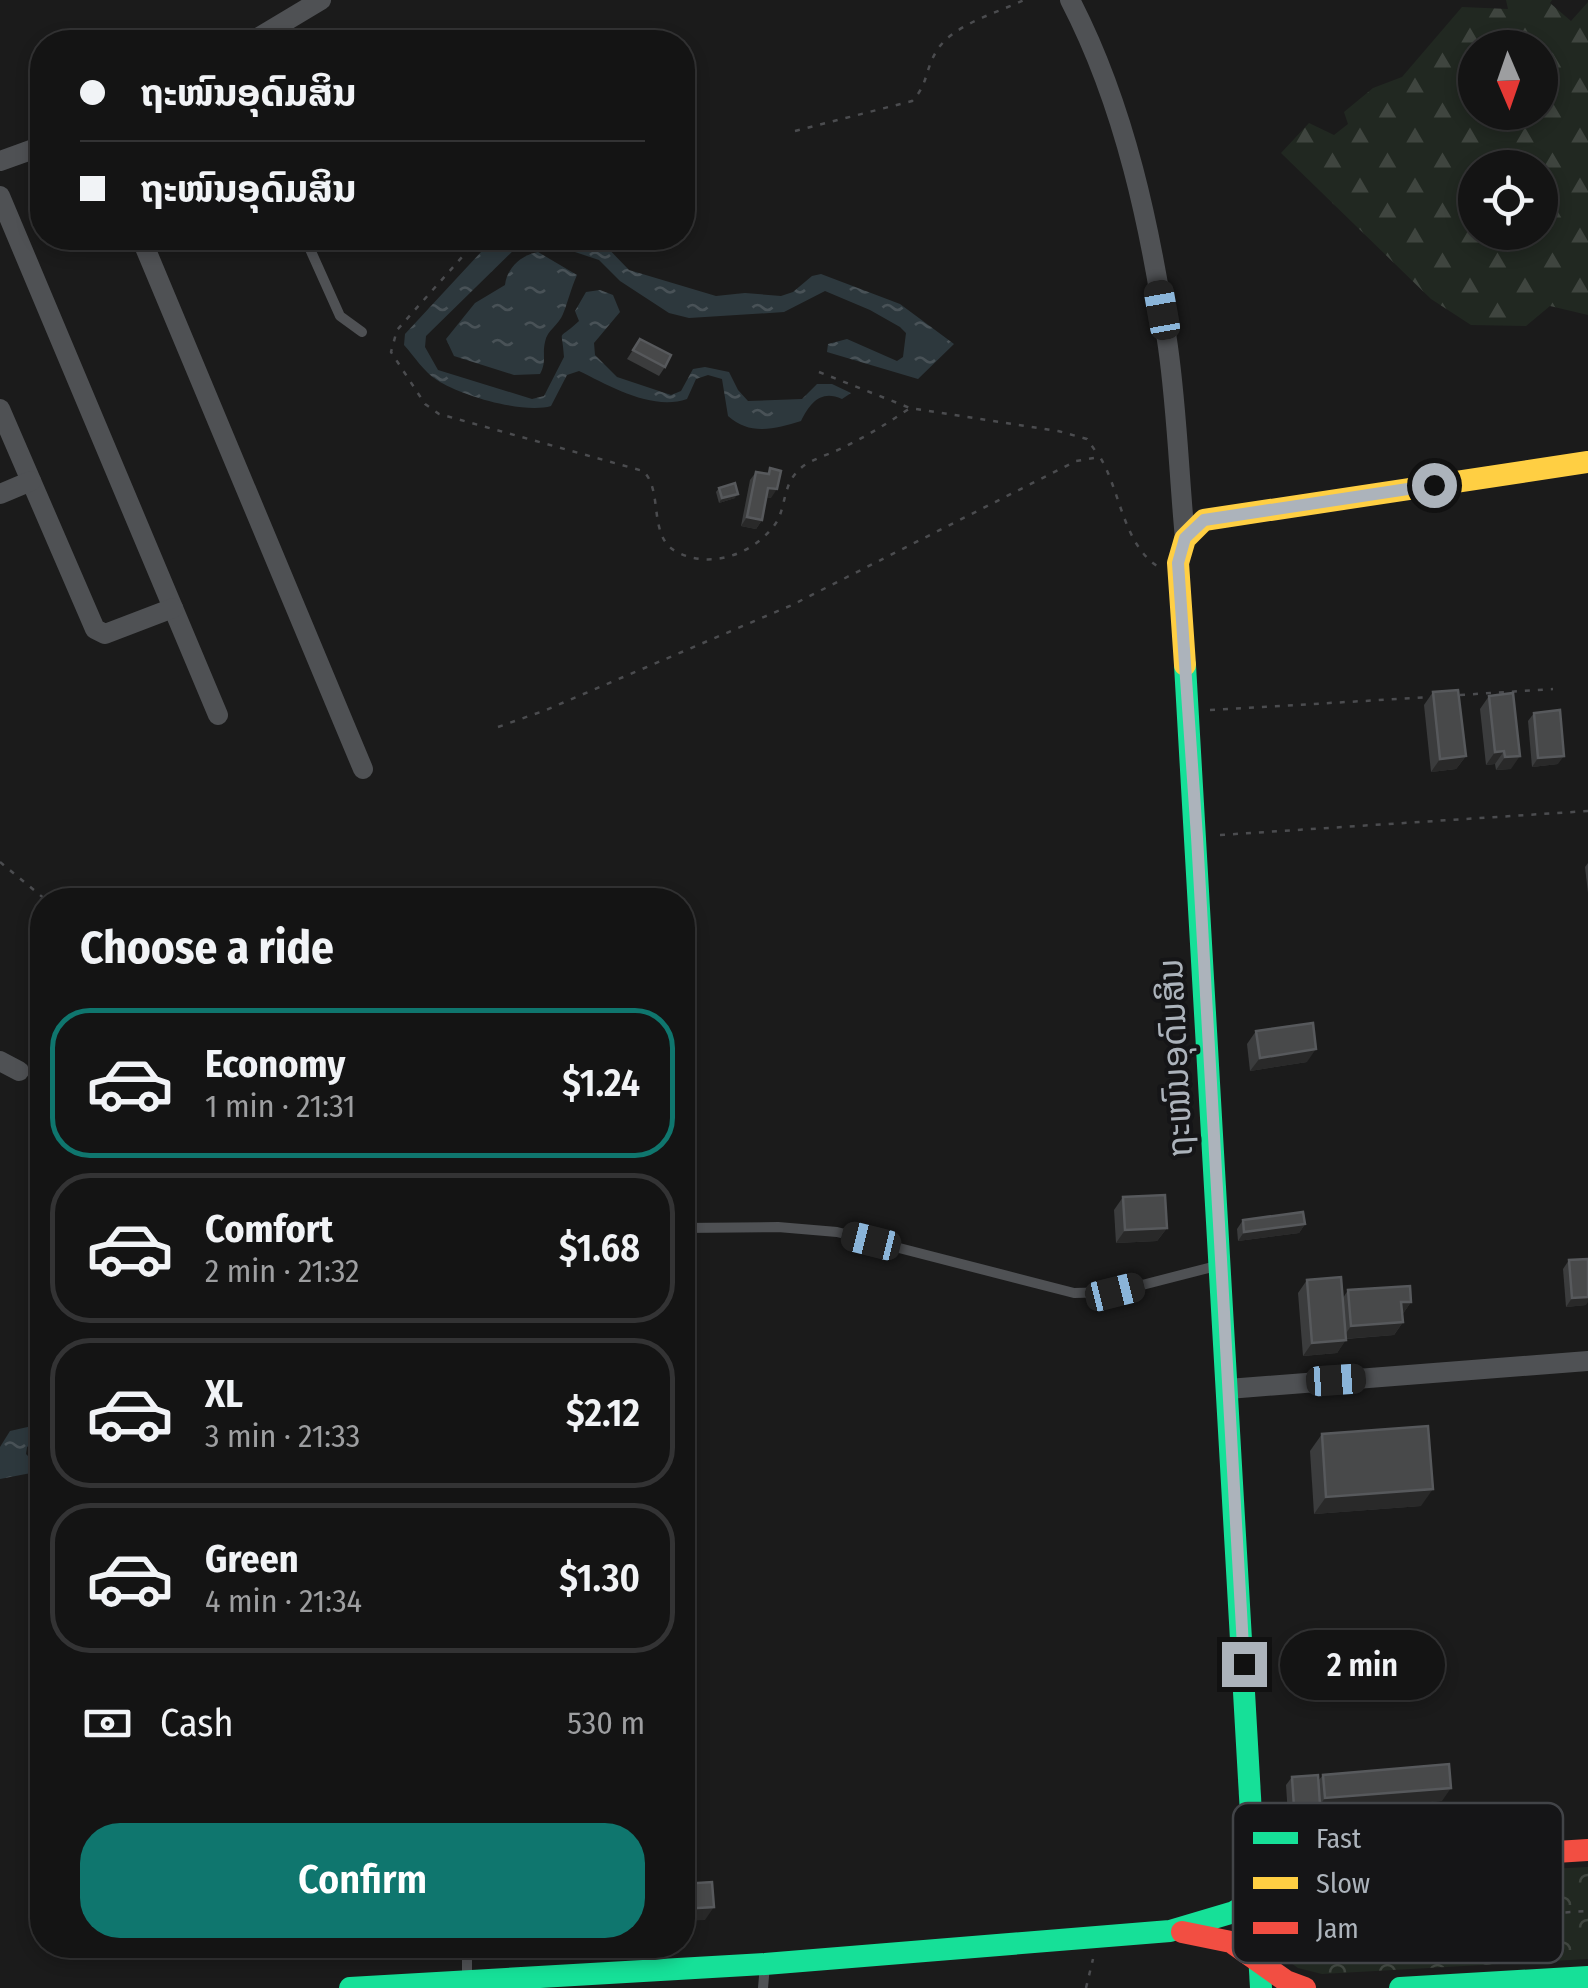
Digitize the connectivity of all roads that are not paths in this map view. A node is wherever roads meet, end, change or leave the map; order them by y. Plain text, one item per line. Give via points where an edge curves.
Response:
1 (321, 0) edge
2 (1070, 0) edge
3 (272, 30) edge
4 (30, 150) edge
5 (0, 161) edge
6 (0, 196) edge
7 (147, 250) edge
8 (310, 250) edge
9 (362, 332) dead end
10 (0, 409) edge
11 (1588, 462) edge
12 (31, 481) junction
13 (0, 494) edge
14 (1185, 538) junction
15 (173, 608) junction
16 (218, 715) dead end
17 (364, 769) dead end
18 (695, 1228) edge
19 (1221, 1265) junction
20 (1588, 1361) edge
21 (1228, 1389) junction
22 (1251, 1803) edge
23 (1588, 1850) edge
24 (1563, 1851) edge
25 (1233, 1912) edge
26 (1170, 1930) junction
27 (1233, 1944) edge
28 (467, 1958) edge
29 (1259, 1963) edge
30 (1262, 1963) edge
31 (766, 1964) junction
32 (1588, 1977) edge
33 (468, 1982) junction
34 (350, 1988) edge
35 (763, 1988) edge
36 (1261, 1988) edge
37 (1305, 1988) edge
38 (1400, 1988) edge

1 - 3 street
2 - 14 street via 1092,44 1141,196 1169,349
4 - 5 street
6 - 15 street
7 - 17 street
8 - 9 lane via 340,316
10 - 12 street
11 - 14 street via 1204,520
12 - 13 street
12 - 15 street via 95,629 104,634
14 - 19 street, ຖະໜົນອຸດົມສິນ via 1178,563
15 - 16 street
18 - 19 lane via 837,1232 1074,1292 1115,1292
19 - 21 street, ຖະໜົນອຸດົມສິນ
20 - 21 street
21 - 22 street, ຖະໜົນອຸດົມສິນ
23 - 24 street
25 - 26 street
26 - 27 street
26 - 31 street
28 - 33 lane
29 - 36 street, ຖະໜົນອຸດົມສິນ
30 - 37 street
31 - 33 street
31 - 35 lane
32 - 38 street
33 - 34 street

